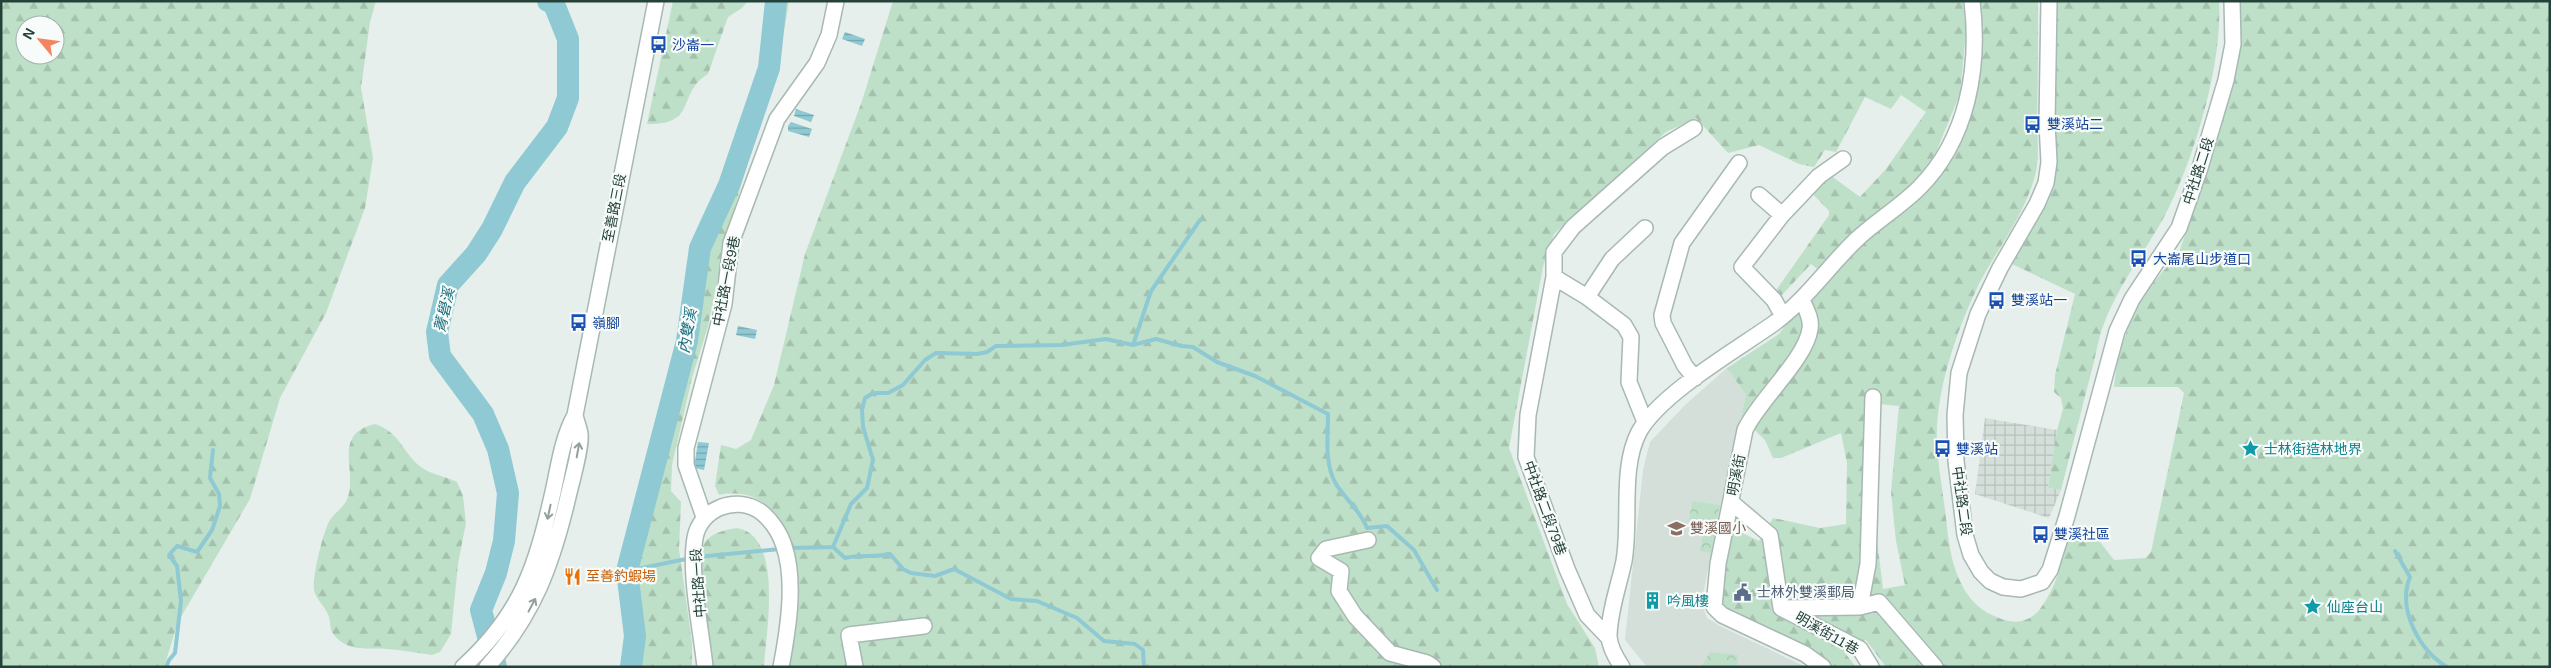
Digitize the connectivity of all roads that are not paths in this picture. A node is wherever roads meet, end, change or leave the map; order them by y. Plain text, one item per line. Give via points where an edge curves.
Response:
1 (656, 1) edge
2 (836, 1) edge
3 (1972, 1) edge
4 (2049, 1) edge
5 (2232, 1) edge
6 (1694, 128) dead end
7 (1843, 159) dead end
8 (1739, 163) dead end
9 (1759, 195) dead end
10 (1782, 215) junction
11 (1645, 228) dead end
12 (1554, 278) junction
13 (1587, 297) junction
14 (1802, 300) junction
15 (1783, 316) junction
16 (1695, 378) junction
17 (1873, 397) dead end
18 (574, 415) junction
19 (1645, 422) junction
20 (1731, 502) junction
21 (704, 517) junction
22 (1368, 540) dead end
23 (1860, 607) junction
24 (1782, 608) junction
25 (924, 626) dead end
26 (1609, 638) junction
27 (468, 663) edge
28 (487, 667) edge
29 (705, 667) edge
30 (781, 667) edge
31 (855, 667) edge
32 (1432, 667) edge
33 (1622, 667) edge
34 (1823, 667) edge
35 (1871, 667) edge
36 (1935, 667) edge

1 - 18 street, 至善路三段
2 - 21 street, 中社路一段9巷 via 829,36 817,64 777,118 731,243 724,304 686,448 686,465
3 - 14 street via 1973,64 1968,103 1954,141 1921,186 1857,240
4 - 5 street, 中社路二段 via 2049,162 2046,183 1978,314 1959,373 1955,415 1956,461 1965,535 1972,555 1990,581 2003,587 2021,589 2042,582 2050,570 2117,331 2132,299 2179,228 2226,80 2234,44
6 - 12 street, 中社路二段79巷 via 1663,147 1573,227 1554,252
7 - 10 street via 1819,176
8 - 16 street via 1682,243 1662,315 1676,349
9 - 10 street
10 - 15 street via 1742,267 1774,300
11 - 13 street via 1612,259
12 - 13 street
12 - 26 street, 中社路二段79巷 via 1528,415 1526,457 1587,615
13 - 19 street via 1624,325 1631,337 1629,382
14 - 15 street
14 - 20 street, 明溪街 via 1810,317 1810,330 1787,371 1748,422
15 - 16 street
16 - 19 street
17 - 23 street via 1868,564
18 -> 27 street, 至善路三段 via 565,434 532,573 517,604 494,636
28 -> 18 street, 至善路三段 via 526,617 541,588 556,546 580,435
19 - 26 street via 1630,459 1626,547
20 - 24 street, 明溪街11巷 via 1770,535
20 - 34 street, 明溪街 via 1716,579 1714,607 1722,615 1805,654
21 - 29 street, 中社路一段 via 696,536 694,562
21 - 30 street via 723,505 741,504 760,511 773,524 784,546 790,591
22 - 32 street via 1326,549 1319,558 1341,571 1339,591 1355,616 1390,653
23 - 24 street
23 - 36 street via 1879,602
24 - 35 street, 明溪街11巷 via 1860,649
25 - 31 street via 849,635
26 - 33 street via 1614,656

